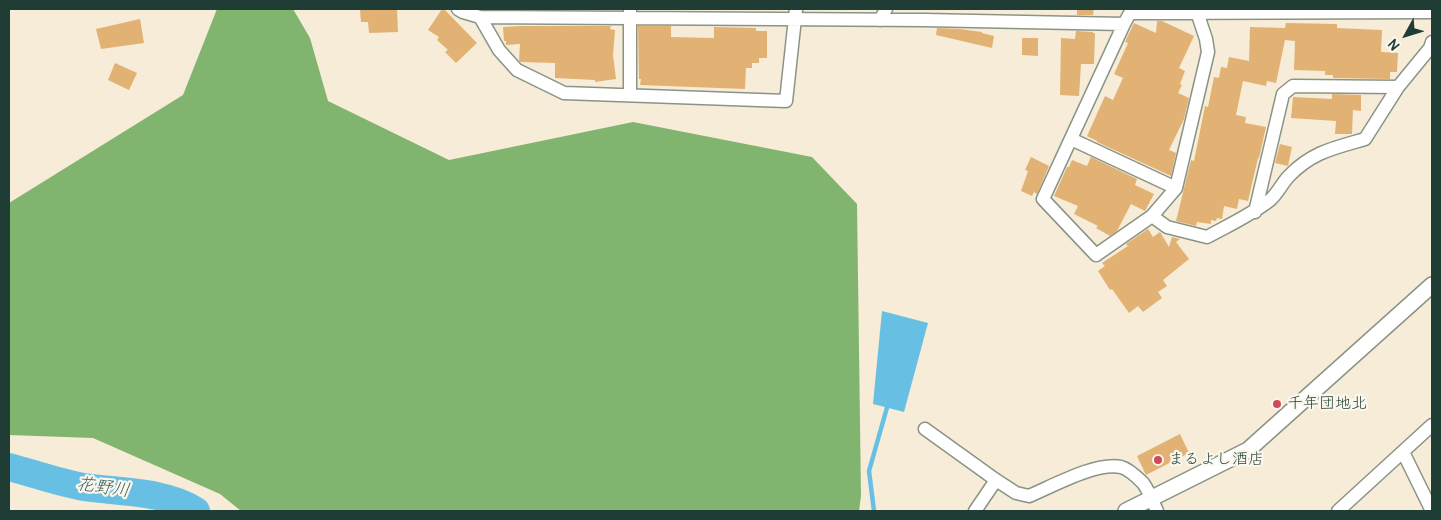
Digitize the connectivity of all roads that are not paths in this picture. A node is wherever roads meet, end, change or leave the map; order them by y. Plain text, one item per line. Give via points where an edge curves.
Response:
1 (458, 9) edge
2 (1197, 11) edge
3 (1432, 12) edge
4 (630, 14) edge
5 (795, 14) edge
6 (883, 14) edge
7 (927, 14) edge
8 (480, 17) junction
9 (1124, 24) junction
10 (1432, 42) edge
11 (1398, 87) junction
12 (630, 94) junction
13 (1071, 139) junction
14 (1176, 188) junction
15 (1255, 212) junction
16 (1152, 216) junction
17 (1430, 290) edge
18 (1432, 425) edge
19 (925, 429) dead end
20 (1402, 452) junction
21 (996, 480) junction
22 (1154, 505) edge
23 (975, 511) edge
24 (1126, 511) edge
25 (1338, 511) edge
26 (1432, 511) edge

1 - 8 street
2 - 3 street
2 - 9 street via 1130,13
2 - 14 street via 1208,52
4 - 5 street
4 - 8 street
4 - 12 street
5 - 6 street
5 - 12 street via 786,101
6 - 7 street
7 - 9 street
8 - 12 street via 517,70 564,93
9 - 13 street
10 - 11 street
11 - 15 street via 1364,139 1322,152 1306,161 1288,176 1273,198
11 - 15 street via 1293,86 1283,94
13 - 14 street
13 - 16 street via 1043,199 1096,254
14 - 16 street
15 - 16 street via 1207,237 1167,226
17 - 22 street via 1248,450
18 - 20 street
19 - 21 street
20 - 25 street
20 - 26 street
21 - 22 street via 1028,496 1084,472 1123,467 1145,485
21 - 23 street
22 - 24 street

